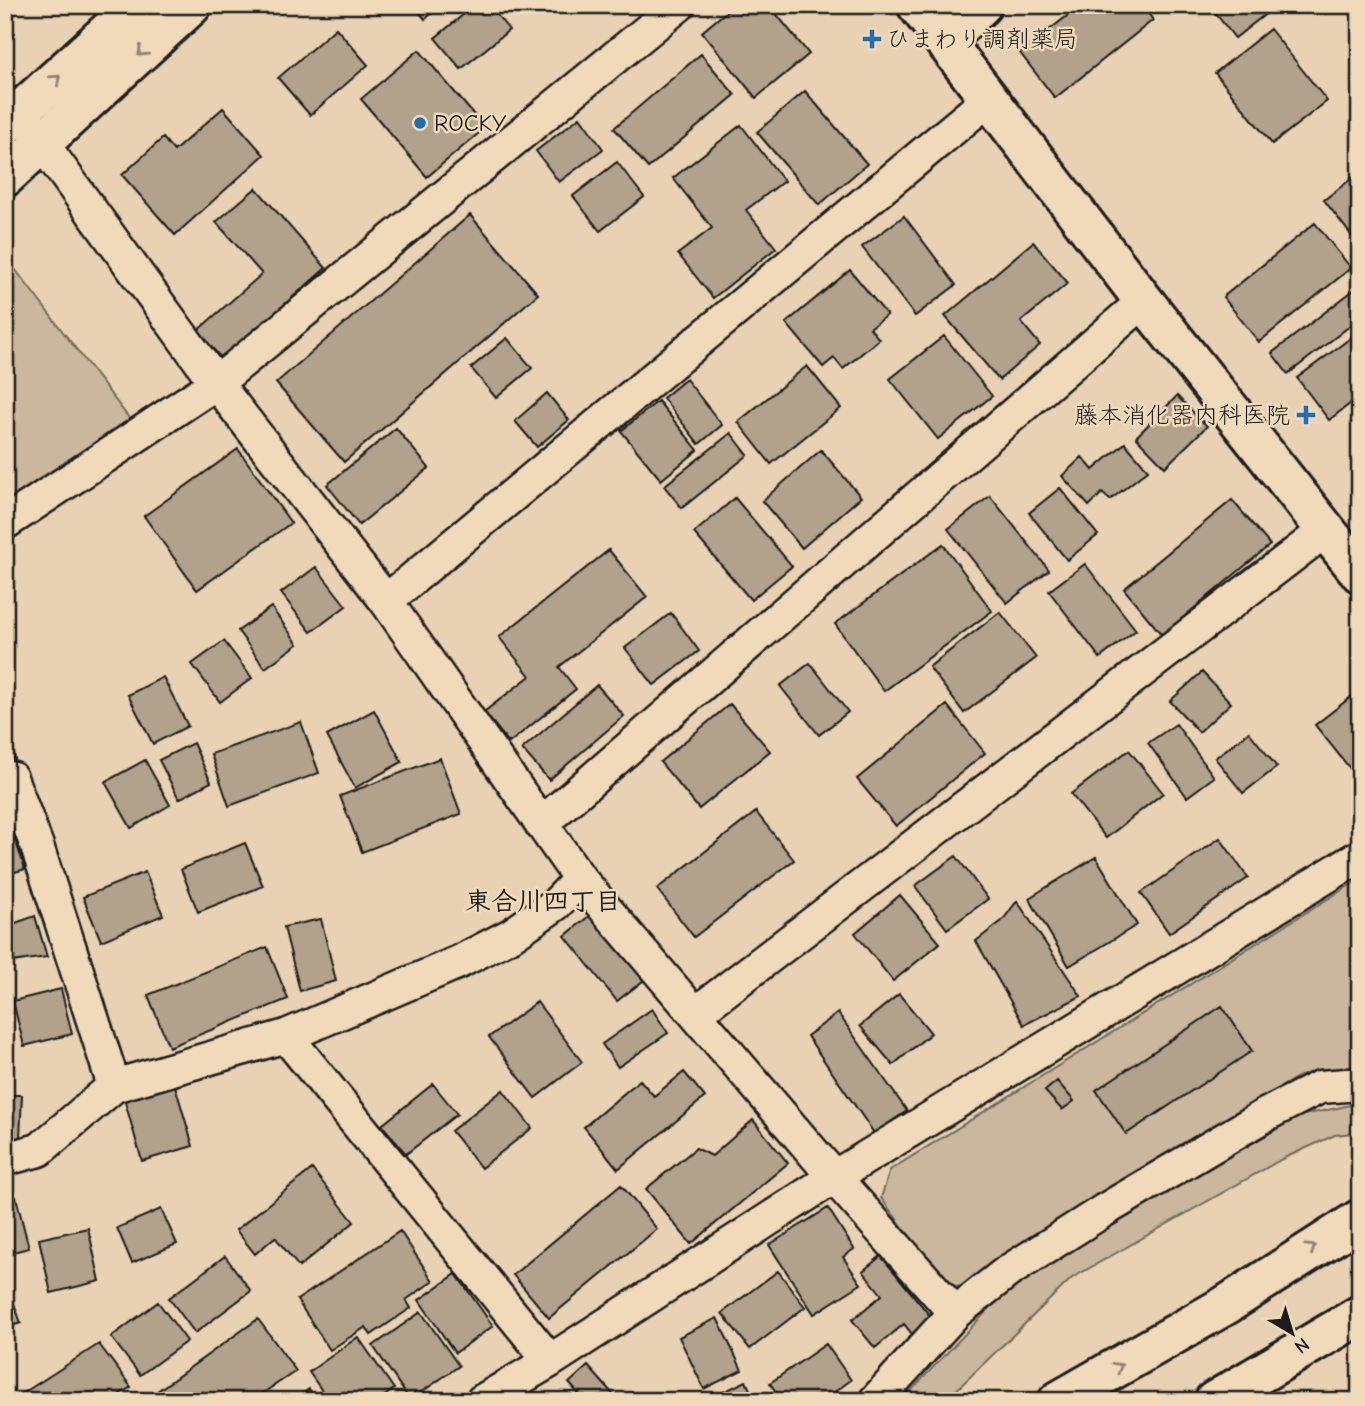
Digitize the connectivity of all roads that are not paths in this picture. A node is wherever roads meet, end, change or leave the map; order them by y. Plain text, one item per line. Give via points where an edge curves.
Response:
1 (137, 5) edge
2 (192, 5) edge
3 (679, 5) edge
4 (917, 5) edge
5 (982, 5) edge
6 (944, 41) junction
7 (989, 99) junction
8 (12, 118) edge
9 (43, 143) junction
10 (5, 177) edge
11 (1144, 301) junction
12 (216, 383) junction
13 (5, 523) edge
14 (1326, 530) junction
15 (1360, 573) edge
16 (386, 601) junction
17 (5, 777) edge
18 (541, 824) junction
19 (1360, 856) edge
20 (580, 879) junction
21 (696, 1013) junction
22 (286, 1036) junction
23 (1360, 1084) edge
24 (114, 1086) junction
25 (5, 1160) edge
26 (834, 1177) junction
27 (1360, 1219) edge
28 (955, 1313) junction
29 (1360, 1315) edge
30 (550, 1361) junction
31 (482, 1401) edge
32 (875, 1401) edge
33 (1058, 1401) edge
34 (1214, 1401) edge

8 -> 1 main road
2 -> 9 main road
3 - 12 street
4 - 6 main road
5 - 6 main road
6 - 7 main road
7 - 11 main road
7 - 16 street
8 - 9 street
9 - 10 main road
9 - 12 street
11 - 14 main road
11 - 18 street
12 - 13 street
12 - 16 street
14 - 15 main road
14 - 21 street
16 - 18 street
17 - 24 street via 11,778 37,846
18 - 20 street
19 - 26 street
20 - 21 street
20 - 22 street via 556,904 511,935
21 - 26 street
22 - 24 street
22 - 30 street
23 - 28 street via 1320,1087 1267,1114 1007,1272
24 - 25 street via 39,1150
26 - 28 street
26 - 30 street
33 -> 27 main road via 1226,1306
28 - 32 street
29 - 34 main road
30 - 31 street

